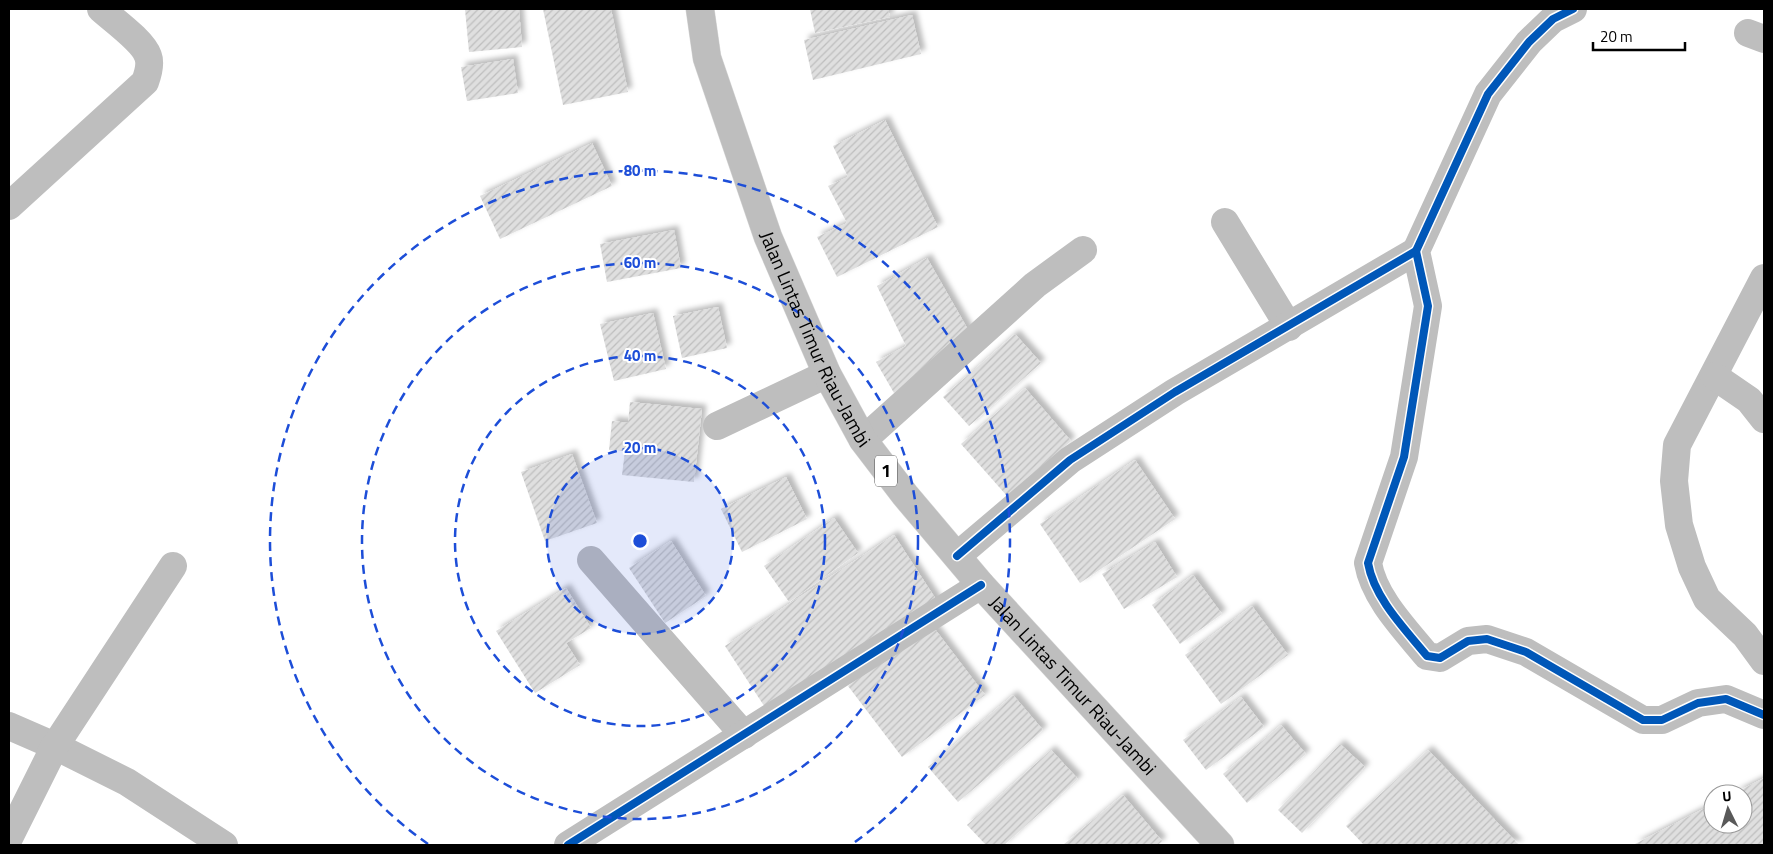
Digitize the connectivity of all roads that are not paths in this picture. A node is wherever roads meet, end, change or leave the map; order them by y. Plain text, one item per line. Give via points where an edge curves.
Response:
1 (101, 9) edge
2 (700, 9) edge
3 (1572, 9) edge
4 (9, 206) edge
5 (1225, 222) dead end
6 (1083, 250) dead end
7 (1416, 251) junction
8 (1764, 278) edge
9 (1289, 327) junction
10 (827, 374) junction
11 (1714, 376) junction
12 (1764, 419) edge
13 (717, 426) dead end
14 (863, 440) junction
15 (957, 556) junction
16 (591, 560) dead end
17 (173, 566) dead end
18 (981, 585) junction
19 (1764, 661) edge
20 (1764, 715) edge
21 (9, 726) edge
22 (744, 735) junction
23 (55, 746) junction
24 (9, 838) edge
25 (224, 845) edge
26 (568, 845) edge
27 (1220, 845) edge

1 - 4 main road via 141,45 148,56 149,71 145,82
2 - 10 main road, Jalan Lintas Timur Riau-Jambi / 1 via 708,58 768,237
3 - 7 main road via 1553,19 1529,42 1488,94
5 - 9 main road
6 - 14 main road via 1035,286
7 - 9 main road
7 - 20 main road via 1428,306 1404,457 1368,563 1370,576 1396,618 1427,656 1440,658 1468,641 1486,639 1526,652 1643,720 1662,720 1698,703 1726,699
8 - 11 main road
9 - 15 main road via 1175,392 1070,460
10 - 13 main road
10 - 14 main road, Jalan Lintas Timur Riau-Jambi / 1
11 - 12 main road via 1749,400
11 - 19 main road via 1678,445 1674,481 1679,525 1692,567 1708,599 1745,635
14 - 15 main road, Jalan Lintas Timur Riau-Jambi / 1 via 904,495
15 - 18 main road, Jalan Lintas Timur Riau-Jambi / 1
16 - 22 main road
17 - 23 main road
18 - 22 main road
18 - 27 main road, Jalan Lintas Timur Riau-Jambi / 1
21 - 23 main road
22 - 26 main road
23 - 24 main road
23 - 25 main road via 127,782

